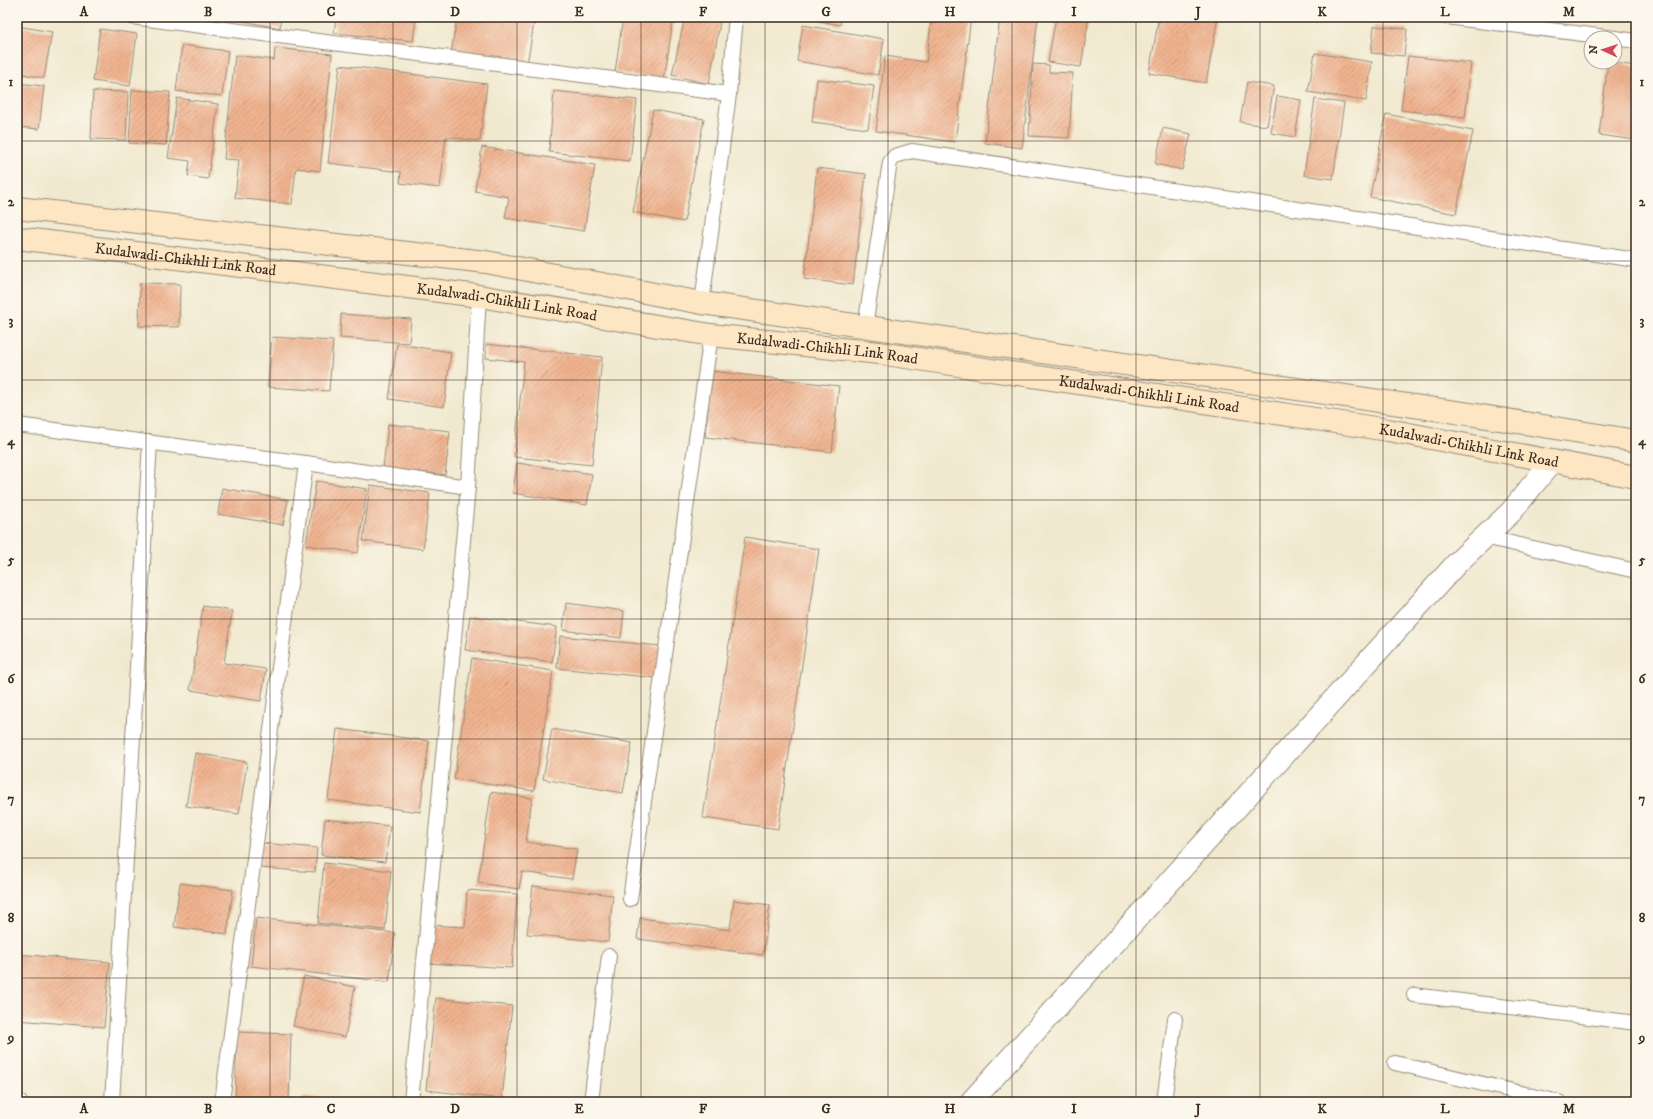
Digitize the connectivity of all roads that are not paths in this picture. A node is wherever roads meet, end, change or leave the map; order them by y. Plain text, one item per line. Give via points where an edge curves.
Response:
1 (132, 17) edge
2 (736, 17) edge
3 (1446, 17) edge
4 (1583, 34) edge
5 (1623, 39) edge
6 (1636, 41) edge
7 (729, 94) junction
8 (17, 208) edge
9 (17, 238) edge
10 (1636, 260) edge
11 (486, 262) junction
12 (479, 296) junction
13 (702, 303) junction
14 (865, 327) junction
15 (710, 335) junction
16 (17, 425) edge
17 (1636, 441) edge
18 (150, 442) junction
19 (1552, 461) junction
20 (306, 463) junction
21 (1636, 477) edge
22 (468, 487) junction
23 (1484, 537) junction
24 (1636, 571) edge
25 (630, 899) dead end
26 (609, 956) dead end
27 (1414, 995) dead end
28 (1174, 1020) dead end
29 (1636, 1023) edge
30 (1395, 1063) dead end
31 (112, 1102) edge
32 (222, 1102) edge
33 (411, 1102) edge
34 (592, 1102) edge
35 (971, 1102) edge
36 (1164, 1102) edge
37 (1559, 1102) edge

1 - 7 lane
2 - 7 lane
3 - 4 lane
5 - 6 lane
7 - 13 lane
8 - 11 main road, Kudalwadi-Chikhli Link Road
9 - 12 main road, Kudalwadi-Chikhli Link Road
10 - 14 lane via 912,151 895,156 890,162
11 - 12 main road
11 - 13 main road, Kudalwadi-Chikhli Link Road
12 - 15 main road, Kudalwadi-Chikhli Link Road
12 - 22 lane
13 - 14 main road, Kudalwadi-Chikhli Link Road
14 - 17 main road, Kudalwadi-Chikhli Link Road via 1469,414
15 - 19 main road, Kudalwadi-Chikhli Link Road via 902,357 1388,430
15 - 25 lane
16 - 18 lane
18 - 20 lane
18 - 31 lane
19 - 21 main road, Kudalwadi-Chikhli Link Road
19 - 23 street via 1511,512
20 - 22 lane
20 - 32 lane
22 - 33 lane
23 - 24 lane
23 - 35 street via 1452,568
26 - 34 lane
27 - 29 lane
28 - 36 lane
30 - 37 lane

